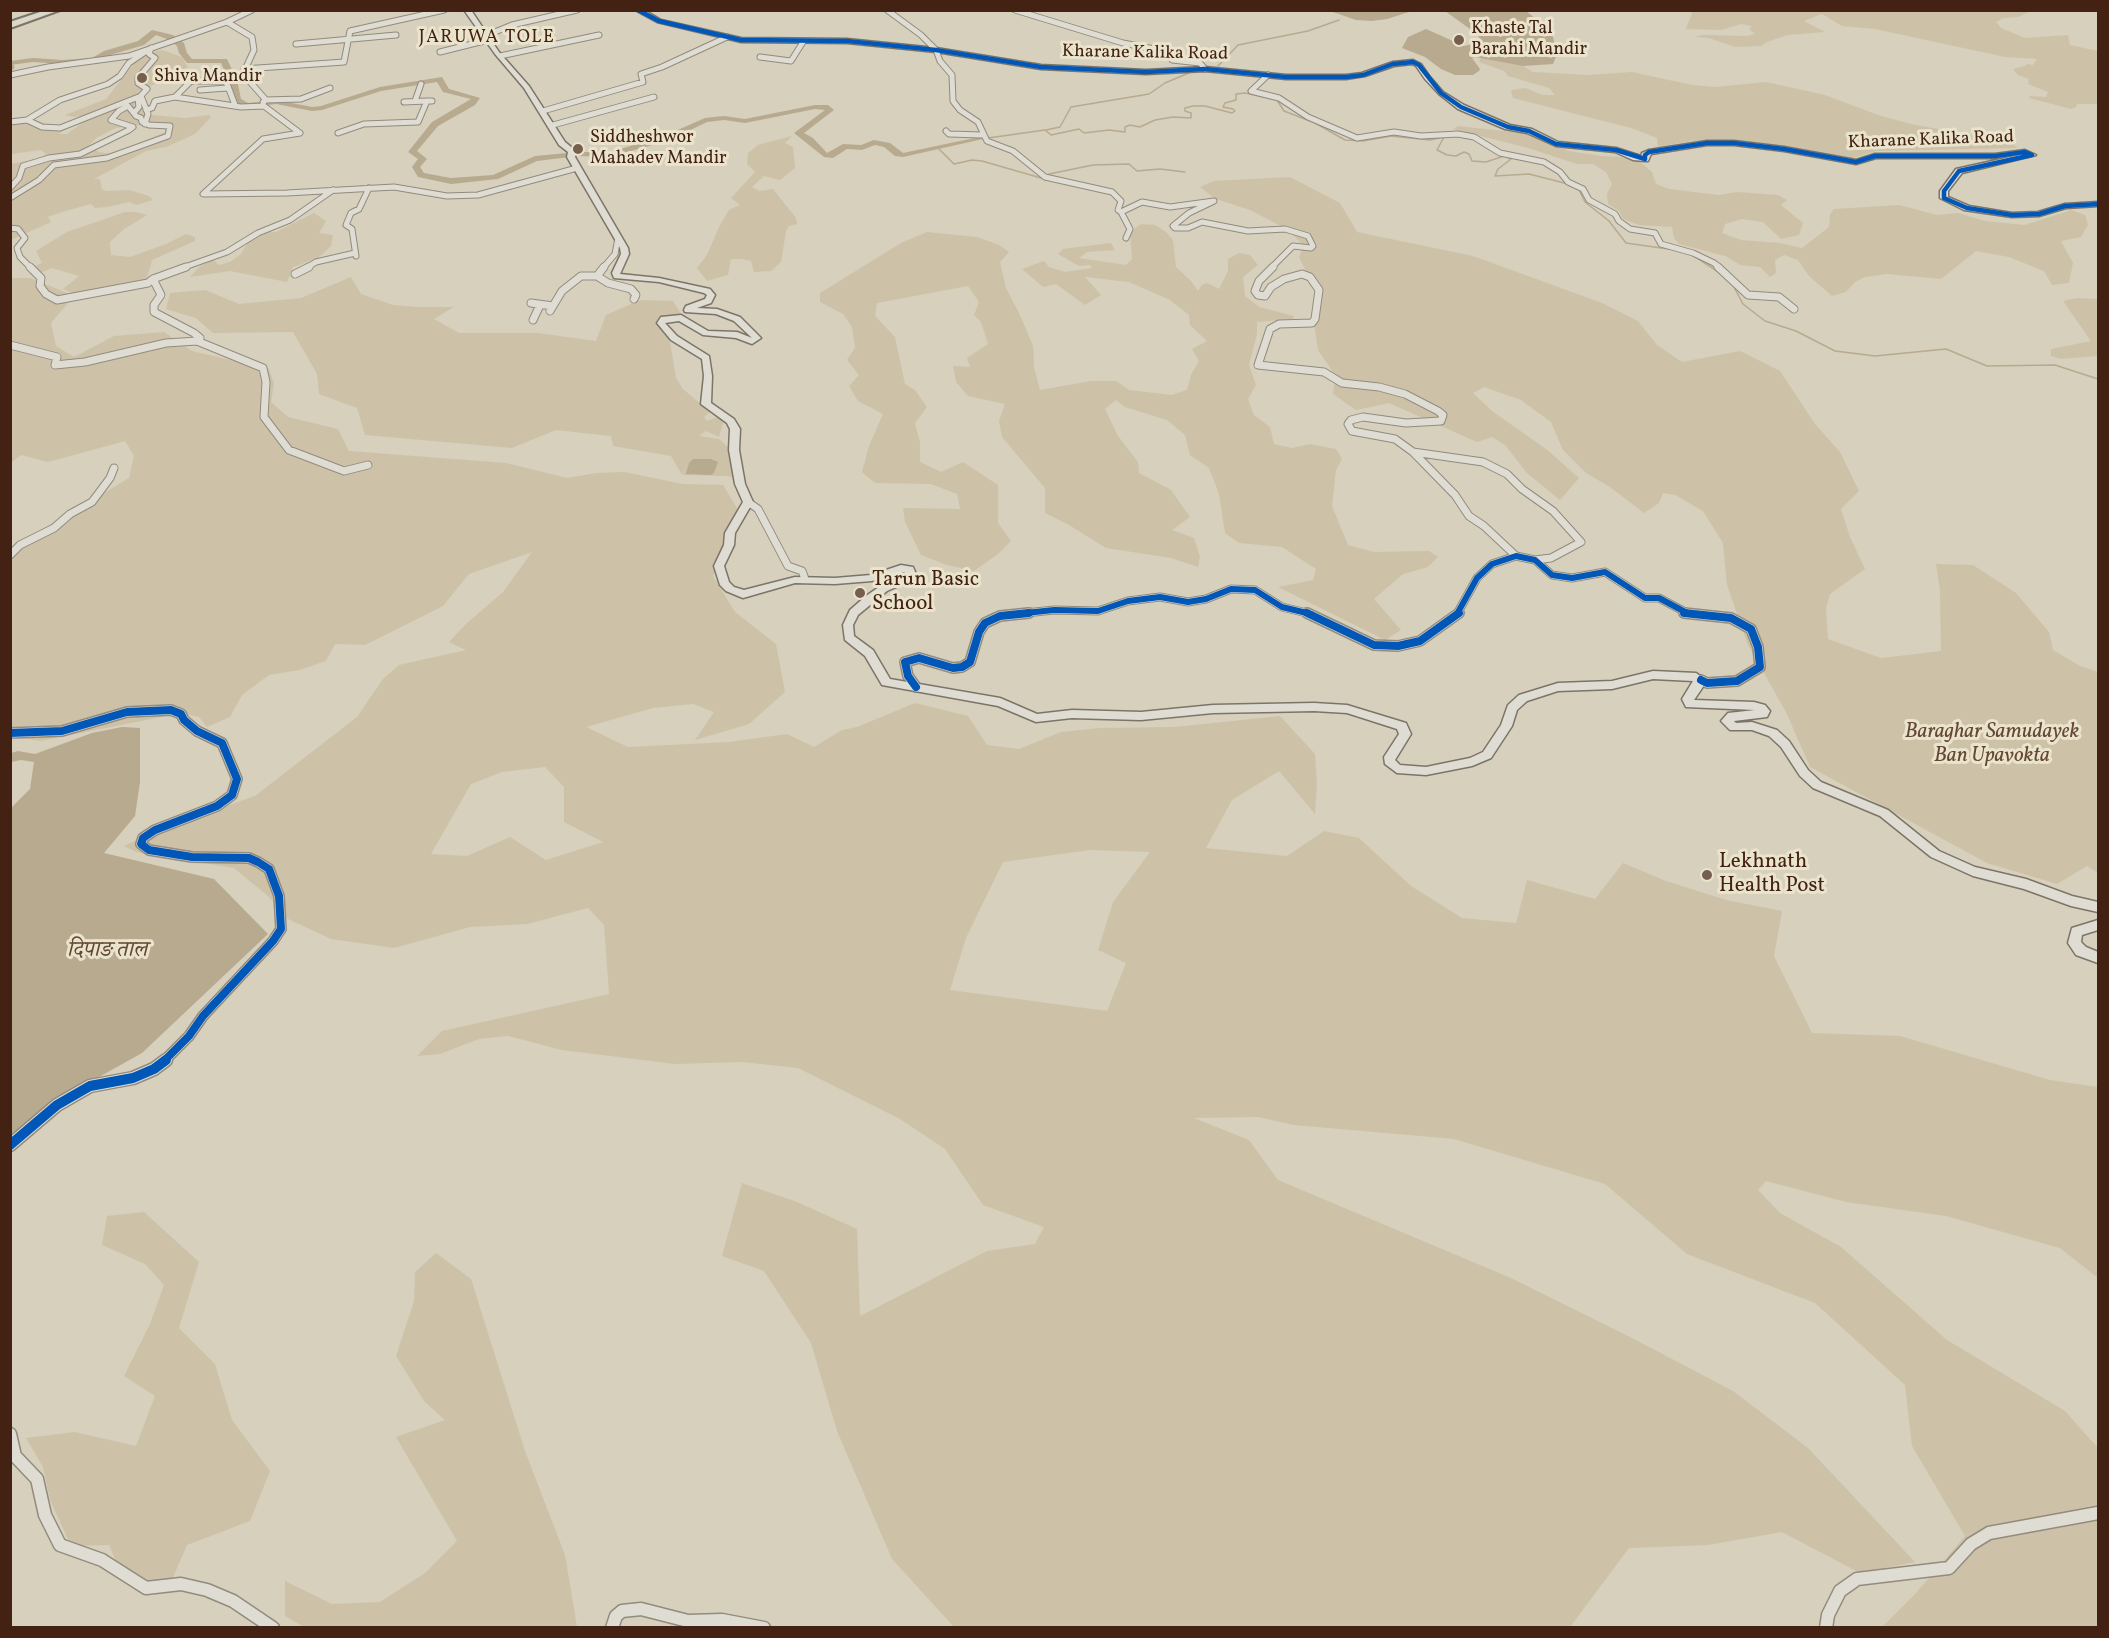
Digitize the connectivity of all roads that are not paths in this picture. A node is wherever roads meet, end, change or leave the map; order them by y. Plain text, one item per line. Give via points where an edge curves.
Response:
1 (56, 10) edge
2 (252, 10) edge
3 (444, 10) edge
4 (467, 10) edge
5 (577, 10) edge
6 (638, 10) edge
7 (887, 10) edge
8 (1015, 10) edge
9 (10, 20) edge
10 (23, 21) junction
11 (227, 22) junction
12 (10, 25) edge
13 (396, 35) dead end
14 (599, 35) dead end
15 (727, 37) junction
16 (486, 38) junction
17 (348, 42) junction
18 (803, 42) junction
19 (296, 45) dead end
20 (151, 48) junction
21 (936, 50) junction
22 (440, 52) dead end
23 (500, 56) junction
24 (760, 57) dead end
25 (244, 69) junction
26 (1205, 69) junction
27 (10, 75) edge
28 (1268, 75) junction
29 (421, 84) dead end
30 (227, 88) junction
31 (330, 88) dead end
32 (200, 90) dead end
33 (140, 96) junction
34 (176, 97) junction
35 (654, 97) dead end
36 (404, 102) dead end
37 (415, 102) junction
38 (264, 103) junction
39 (235, 105) junction
40 (146, 110) junction
41 (543, 111) junction
42 (134, 113) junction
43 (27, 120) junction
44 (10, 122) edge
45 (145, 124) junction
46 (154, 125) junction
47 (553, 125) junction
48 (133, 127) junction
49 (946, 131) dead end
50 (338, 133) dead end
51 (982, 135) junction
52 (577, 168) junction
53 (10, 188) edge
54 (369, 188) junction
55 (333, 190) junction
56 (10, 198) edge
57 (2098, 204) edge
58 (1121, 212) junction
59 (10, 228) edge
60 (618, 238) junction
61 (1126, 238) dead end
62 (295, 274) dead end
63 (597, 276) junction
64 (153, 279) junction
65 (634, 299) dead end
66 (531, 303) dead end
67 (540, 304) junction
68 (1794, 309) dead end
69 (533, 320) dead end
70 (197, 340) junction
71 (10, 345) edge
72 (1413, 452) junction
73 (368, 465) dead end
74 (114, 468) dead end
75 (748, 502) junction
76 (10, 555) edge
77 (1516, 556) junction
78 (1535, 560) junction
79 (805, 579) junction
80 (1701, 680) junction
81 (916, 687) junction
82 (10, 733) edge
83 (2098, 907) edge
84 (2098, 925) edge
85 (2098, 958) edge
86 (10, 1145) edge
87 (10, 1434) edge
88 (2098, 1513) edge
89 (273, 1628) edge
90 (612, 1628) edge
91 (764, 1628) edge
92 (1826, 1628) edge

1 - 10 highway
2 - 11 street
3 - 17 street via 350,31
4 - 16 main road
5 - 16 street via 512,26
6 - 15 main road, Kharane Kalika Road via 659,21
7 - 21 street
8 - 26 street via 1123,43 1160,48 1170,52 1172,60 1200,63
9 - 10 street
10 - 12 highway
11 - 20 street
11 - 25 street via 252,37 254,51
13 - 17 street
14 - 23 street
15 - 18 main road, Kharane Kalika Road
15 - 41 street via 663,68 641,74 644,82
16 - 22 street
16 - 23 main road
17 - 19 street
17 - 25 street via 344,62
18 - 21 main road, Kharane Kalika Road via 842,40
18 - 24 street via 791,61
20 - 27 street via 120,58
20 - 33 street via 148,54 154,58 138,78 138,83 147,89
20 - 43 street via 108,84 60,100
21 - 26 main road, Kharane Kalika Road via 1041,67 1146,72
21 - 51 street via 952,75 953,101 978,122
23 - 41 main road
25 - 38 street via 243,74
26 - 28 main road, Kharane Kalika Road
28 - 57 main road, Kharane Kalika Road via 1352,77 1413,62 1447,98 1476,115 1529,131 1551,143 1617,150 1640,159 1645,159 1649,152 1698,143 1784,149 1856,162 1875,156 1995,156 2025,152 2032,155 1959,171 1944,191 1944,198 1967,208 2012,215
28 - 68 street via 1251,91 1279,99 1308,117 1357,138 1394,132 1421,136 1458,134 1473,137 1500,153 1544,162 1630,229 1655,233 1661,244 1714,263 1748,295 1779,297
29 - 37 street
30 - 32 street
30 - 34 street via 226,81 191,81
30 - 39 street
31 - 38 street via 301,99 274,98
33 - 40 street
33 - 42 street
33 - 43 street via 60,128 42,127
34 - 39 street
34 - 40 street via 155,101
35 - 47 street
36 - 37 street
37 - 50 street via 430,101 418,122 364,124
38 - 39 street
38 - 55 street via 300,133 262,139 203,194
40 - 45 street
41 - 47 main road
42 - 45 street
42 - 48 street via 128,106 111,120
43 - 44 street
45 - 46 street
46 - 48 street
46 - 56 street via 170,126 170,134 107,158 54,165
47 - 52 main road
48 - 53 street via 80,154 23,166
49 - 51 street
51 - 58 street via 1015,153 1045,177 1112,192 1121,201
52 - 54 street via 478,195
52 - 60 main road
54 - 55 street
54 - 62 street via 346,225 352,229 355,254 316,261
55 - 64 street via 290,220 227,252
58 - 61 street via 1130,228
58 - 72 street via 1142,202 1170,207 1212,200 1173,227 1188,228 1202,222 1248,231 1285,229 1308,236 1313,246 1293,246 1259,281 1255,291 1265,296 1284,279 1302,274 1310,277 1319,290 1315,320 1279,324 1270,329 1258,365 1324,372 1342,383 1405,394 1438,411 1443,415 1441,421 1406,423 1363,417 1348,424 1352,431 1395,439
59 - 64 street via 18,229 24,238 17,248 20,257 41,278 40,286 46,294 57,300 86,297
60 - 63 street via 615,254
60 - 75 main road via 624,254 617,276 707,291 711,295 708,301 688,310 717,312 737,319 757,338 753,341 737,335 706,333 681,318 664,319 661,323 674,338 706,358 706,404 734,424 734,450
63 - 65 street via 631,289 636,295
63 - 67 street via 581,276 562,291 551,309
64 - 70 street via 161,295 154,312 194,333 200,338
66 - 67 street
67 - 69 street
70 - 71 street via 55,365 57,357
70 - 73 street via 263,368 264,417 289,450 344,471
72 - 77 street via 1455,495 1469,516
72 - 78 street via 1483,462 1507,474 1552,511 1581,542 1551,558
74 - 76 street via 92,502
75 - 79 street via 758,508 788,566 802,571
75 - 79 main road via 729,533 729,545 718,566 724,584 743,594
77 - 78 street
77 - 81 street via 1492,564 1477,578 1459,613 1441,627 1420,641 1398,646 1374,645 1308,613 1282,607 1255,590 1231,589 1188,602 1160,597 1128,601 1098,611 1054,610 1000,616 985,623 970,662 962,667 919,658 905,662
78 - 80 street via 1552,575 1572,578 1605,572 1646,598 1659,598 1686,614 1731,618 1751,629 1760,667 1737,681
79 - 81 main road via 835,581 881,576 901,568 911,571 908,578 883,589 854,613 848,632 872,656 886,682
80 - 81 main road via 1653,675 1612,685 1558,687 1523,698 1512,708 1506,726 1487,755 1426,771 1391,765 1390,757 1405,734 1402,726 1347,709 1213,709 1141,716 1072,714 1036,718 1000,702
80 - 83 main road via 1688,699 1690,704 1761,708 1763,714 1732,716 1728,724 1773,733 1817,785 1884,813 1935,854 1972,871
82 - 86 street via 62,731 127,712 171,710 181,714 197,731 222,743 237,779 232,795 217,806 155,830 141,844 149,850 192,857 249,858 258,862 269,869 279,896 281,929 169,1058 134,1078 90,1086 57,1106
84 - 85 main road via 2085,928 2074,937 2081,951
87 - 89 street via 15,1456 37,1479 45,1515 60,1545 102,1560 146,1588 181,1584 233,1600
88 - 92 street via 1989,1533 1971,1544 1949,1568 1857,1579 1840,1591
90 - 91 street via 615,1616 622,1611 641,1609 688,1621 722,1620

